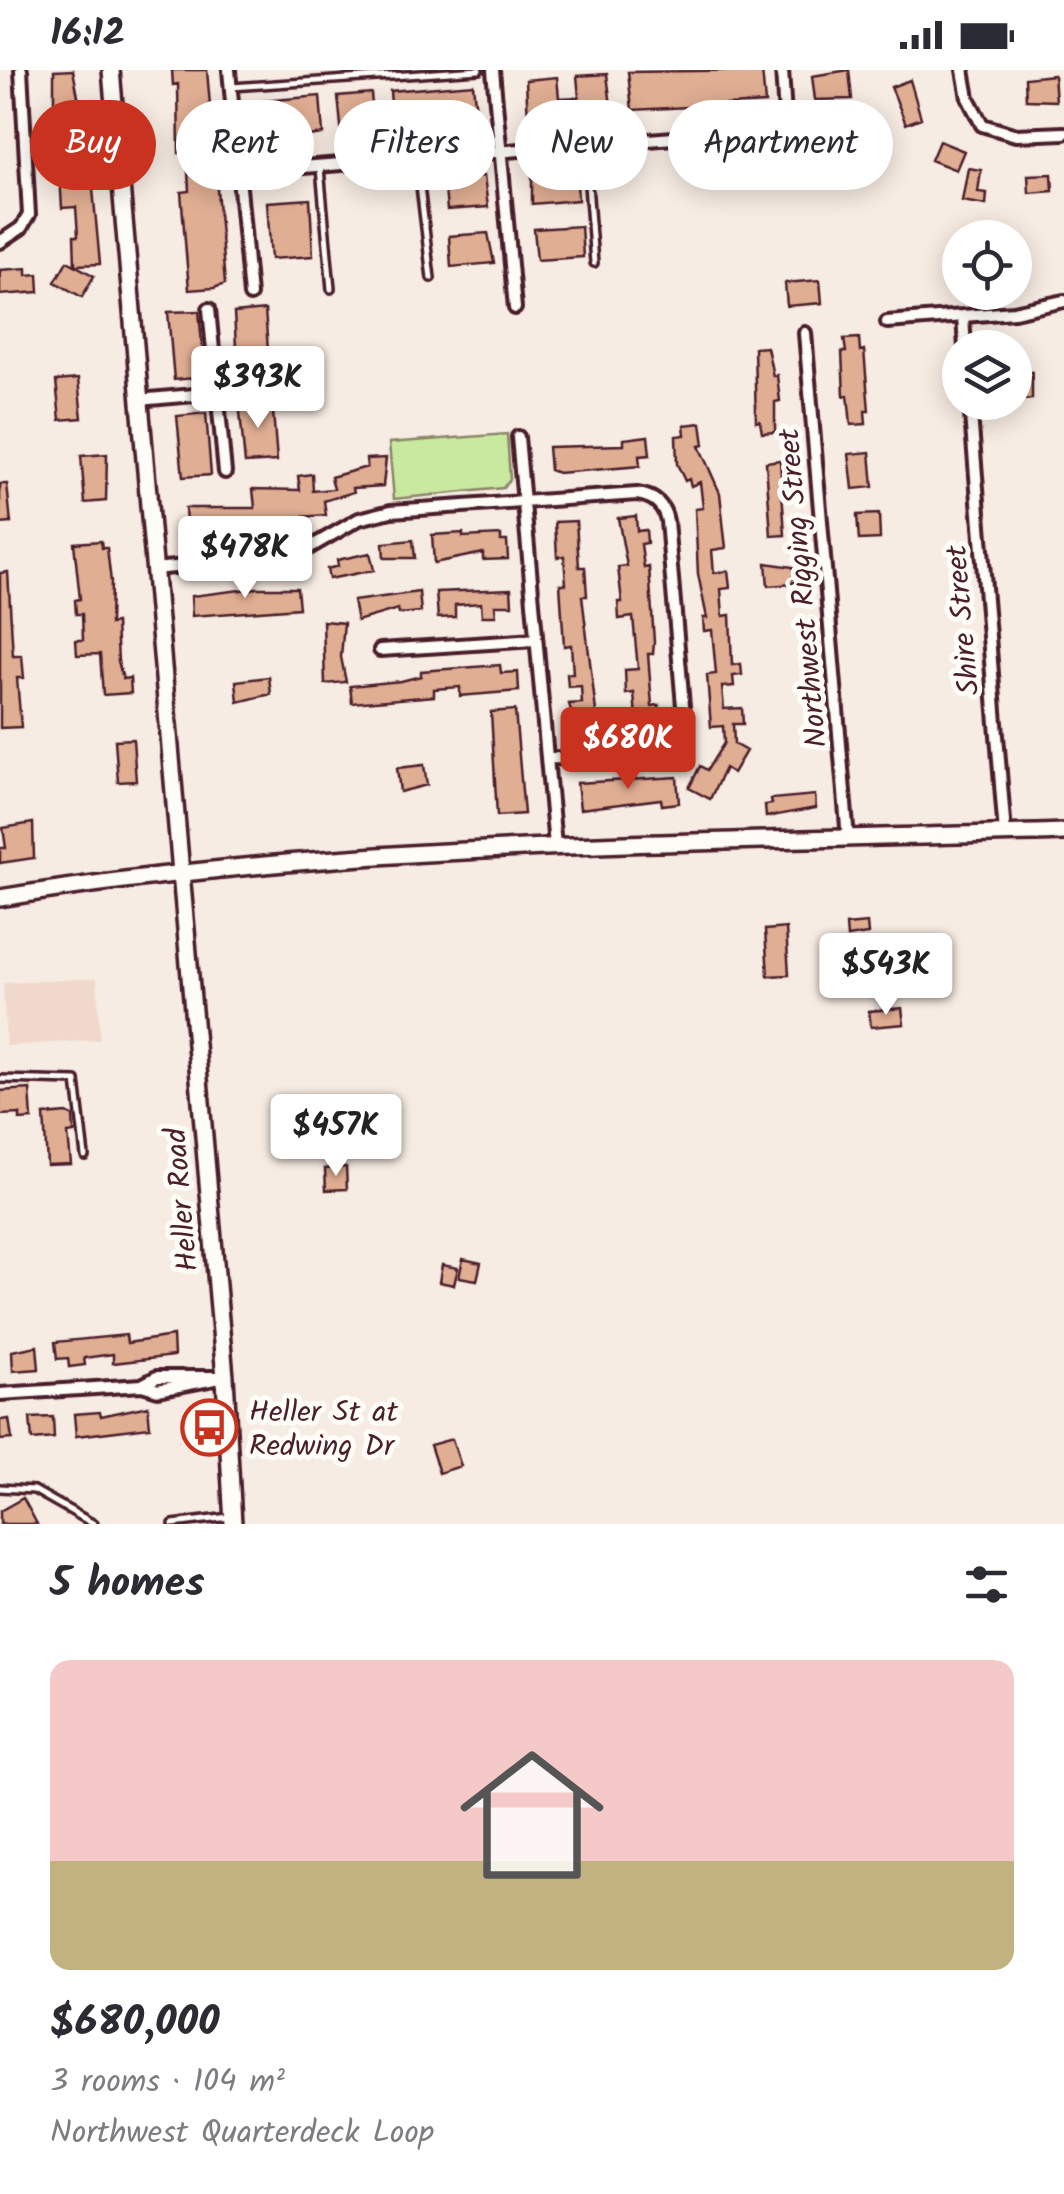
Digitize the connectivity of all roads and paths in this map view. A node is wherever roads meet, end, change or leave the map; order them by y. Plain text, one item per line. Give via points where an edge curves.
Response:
1 (21, 70) edge
2 (111, 70) edge
3 (229, 70) edge
4 (479, 70) edge
5 (493, 70) edge
6 (782, 70) edge
7 (963, 70) edge
8 (231, 87) junction
9 (232, 100) edge
10 (1064, 133) edge
11 (648, 139) edge
12 (515, 151) edge
13 (495, 152) edge
14 (500, 152) junction
15 (334, 164) edge
16 (320, 165) junction
17 (314, 166) edge
18 (240, 190) edge
19 (421, 190) edge
20 (588, 190) edge
21 (0, 242) edge
22 (594, 262) dead end
23 (431, 278) dead end
24 (331, 289) dead end
25 (250, 295) dead end
26 (1064, 300) edge
27 (515, 308) dead end
28 (210, 310) dead end
29 (963, 316) junction
30 (887, 322) dead end
31 (964, 330) edge
32 (804, 333) dead end
33 (217, 393) junction
34 (138, 400) junction
35 (971, 420) edge
36 (518, 438) dead end
37 (225, 472) dead end
38 (524, 502) junction
39 (152, 569) junction
40 (535, 640) junction
41 (380, 650) dead end
42 (547, 758) junction
43 (1064, 832) edge
44 (1005, 834) junction
45 (848, 839) junction
46 (554, 846) junction
47 (179, 871) junction
48 (0, 898) edge
49 (0, 1079) edge
50 (85, 1156) dead end
51 (225, 1378) junction
52 (0, 1394) edge
53 (0, 1488) edge
54 (233, 1520) edge
55 (94, 1524) edge
56 (173, 1524) edge

1 - 21 street via 29,214
2 - 34 street, Heller Road
3 - 8 street
4 - 8 lane
5 - 14 street
6 - 11 street via 785,116 773,128
7 - 10 street via 982,125 1016,135
8 - 9 street
12 - 14 street
13 - 14 street
14 - 27 street
15 - 16 street
16 - 17 street
16 - 24 lane
18 - 25 street
19 - 23 lane
20 - 22 lane
26 - 29 street
28 - 33 street
29 - 30 street
29 - 31 street
32 - 45 street, Northwest Rigging Street
33 - 34 street
33 - 37 street
34 - 39 street, Heller Road
35 - 44 street, Shire Street
36 - 38 street
38 - 39 street via 391,511 359,519 296,556
38 - 40 street
38 - 42 street via 644,495 660,504 668,520 682,740 657,756
39 - 47 street, Heller Road
40 - 41 street
40 - 42 street
42 - 46 street
43 - 44 street
44 - 45 street
45 - 46 street
46 - 47 street
47 - 48 street
47 - 51 street, Heller Road
49 - 50 lane via 76,1080
51 - 52 street via 175,1388
51 - 54 street, Heller Road
53 - 55 lane via 34,1490
54 - 56 lane

